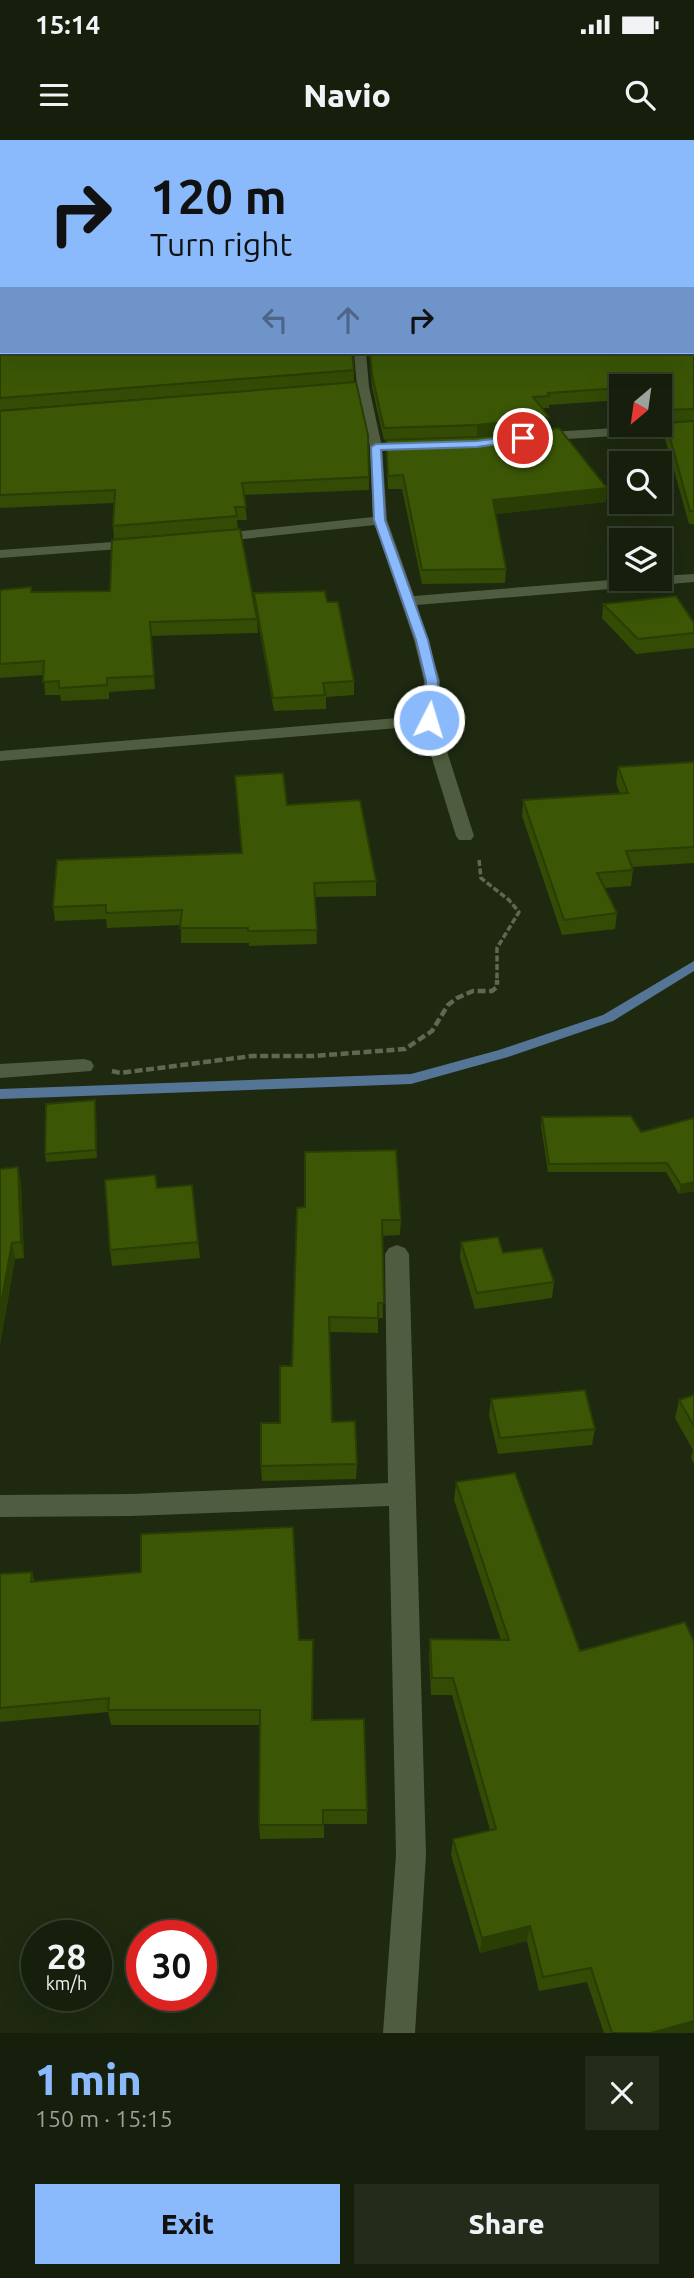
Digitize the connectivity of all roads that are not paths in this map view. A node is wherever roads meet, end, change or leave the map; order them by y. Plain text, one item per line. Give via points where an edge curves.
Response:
1 (360, 354) edge
2 (694, 427) edge
3 (516, 439) edge
4 (380, 520) junction
5 (198, 540) edge
6 (158, 543) edge
7 (0, 554) edge
8 (694, 578) edge
9 (407, 601) junction
10 (429, 720) junction
11 (0, 756) edge
12 (465, 836) road end
13 (84, 1066) road end
14 (0, 1071) edge
15 (397, 1254) dead end
16 (401, 1494) junction
17 (0, 1506) edge
18 (399, 2033) edge

1 - 4 street via 356,387 383,447
2 - 3 street
4 - 5 street
4 - 9 street
6 - 7 street
8 - 9 street
9 - 10 street via 432,681
10 - 11 street via 239,740
10 - 12 street
13 - 14 street
15 - 16 street
16 - 17 street
16 - 18 street via 411,1855

